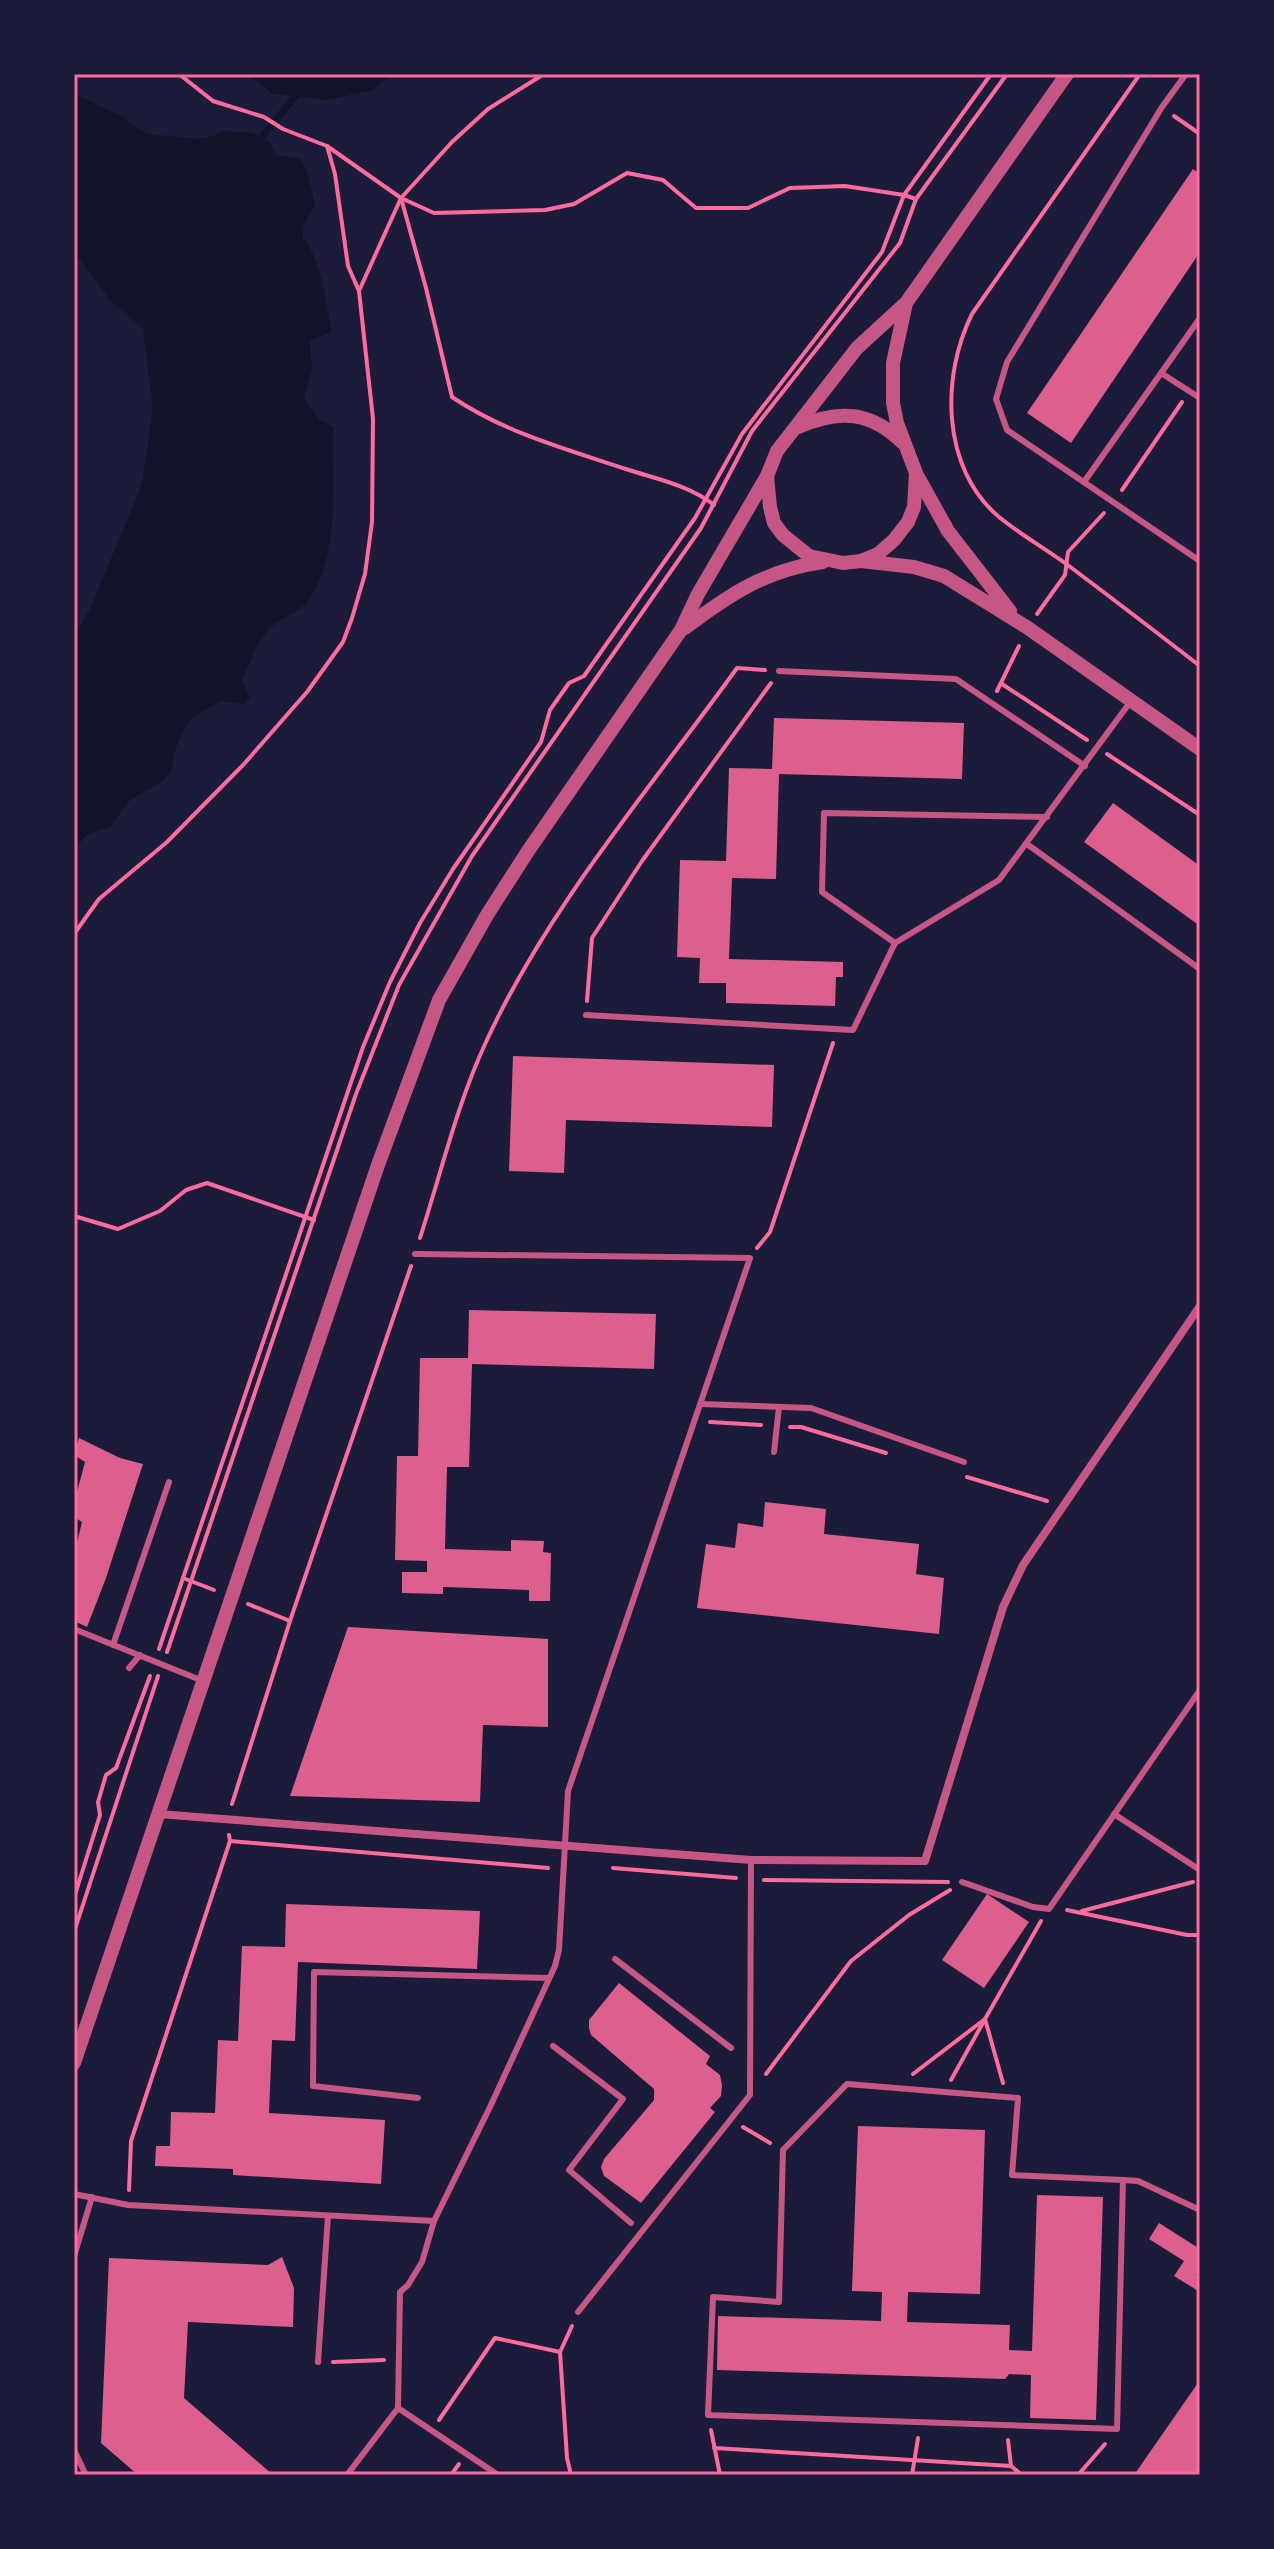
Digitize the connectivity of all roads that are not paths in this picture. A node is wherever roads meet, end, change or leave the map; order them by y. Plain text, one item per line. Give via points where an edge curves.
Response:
1 (1067, 74) edge
2 (1186, 74) edge
3 (906, 303) junction
4 (1200, 318) edge
5 (1161, 373) junction
6 (1200, 398) edge
7 (798, 427) junction
8 (904, 444) junction
9 (916, 473) junction
10 (767, 476) junction
11 (1084, 482) junction
12 (825, 561) junction
13 (861, 561) junction
14 (1200, 561) edge
15 (1028, 628) junction
16 (681, 630) junction
17 (779, 671) road end
18 (1131, 701) junction
19 (1200, 749) edge
20 (1085, 766) junction
21 (1047, 817) junction
22 (1027, 844) junction
23 (895, 943) junction
24 (1200, 969) edge
25 (586, 1015) road end
26 (415, 1254) road end
27 (1200, 1306) edge
28 (701, 1404) junction
29 (779, 1407) junction
30 (774, 1452) dead end
31 (964, 1462) dead end
32 (169, 1482) dead end
33 (74, 1629) edge
34 (113, 1645) junction
35 (140, 1655) junction
36 (129, 1668) dead end
37 (203, 1681) junction
38 (1200, 1690) edge
39 (158, 1814) junction
40 (1114, 1814) junction
41 (563, 1844) junction
42 (751, 1860) junction
43 (1200, 1870) edge
44 (962, 1882) road end
45 (615, 1959) dead end
46 (549, 1978) junction
47 (553, 2046) dead end
48 (731, 2048) dead end
49 (74, 2063) edge
50 (418, 2098) dead end
51 (1123, 2180) junction
52 (74, 2194) edge
53 (92, 2197) junction
54 (1200, 2210) edge
55 (328, 2216) junction
56 (434, 2221) junction
57 (631, 2223) dead end
58 (74, 2256) edge
59 (578, 2312) road end
60 (318, 2362) road end
61 (398, 2408) junction
62 (74, 2450) edge
63 (86, 2475) edge
64 (347, 2475) edge
65 (498, 2475) edge

1 - 3 street
2 - 11 lane via 1007,362 996,399 1007,430
3 - 7 street via 857,348
3 - 8 street via 893,374 893,403
4 - 5 lane
5 - 6 lane
5 - 11 lane
7 - 8 street via 818,418 852,415 882,427
7 - 10 street via 777,451
8 - 9 street
9 - 13 street via 908,522 878,554
9 - 15 street via 948,531 1002,603
10 - 12 street via 774,523 795,547
10 - 16 street
11 - 14 lane
12 - 13 street
12 - 16 street via 753,581
13 - 15 street via 944,576
15 - 18 street
16 - 37 street via 523,859 439,1000
17 - 20 lane via 956,679
18 - 19 street
18 - 20 lane
20 - 21 lane
21 - 22 lane
21 - 23 lane via 824,813 822,892
22 - 23 lane via 999,880
22 - 24 lane
23 - 25 lane via 853,1030
26 - 28 lane via 750,1258
27 - 42 street via 1023,1565 1003,1607 925,1861
28 - 29 lane
28 - 41 lane via 574,1768
29 - 30 lane
29 - 31 lane via 811,1408
32 - 34 lane
33 - 34 lane
34 - 35 lane
35 - 36 lane
35 - 37 lane
37 - 39 street
38 - 40 lane
39 - 41 street
39 - 49 street
40 - 43 lane
40 - 44 lane via 1049,1909
41 - 42 street
41 - 46 lane via 559,1950
42 - 59 lane via 750,2095
45 - 48 lane
46 - 50 lane via 314,1972 313,2086
46 - 56 lane
47 - 57 lane via 623,2099 569,2170
51 - 51 lane via 1012,2175 1018,2098 847,2084 783,2150 779,2302 713,2297 708,2415 1117,2429
51 - 54 lane via 1138,2181
52 - 53 lane
53 - 55 lane via 128,2205
53 - 58 lane
55 - 56 lane
55 - 60 lane
56 - 61 lane via 422,2262 400,2292
61 - 64 lane
61 - 65 lane
62 - 63 lane

